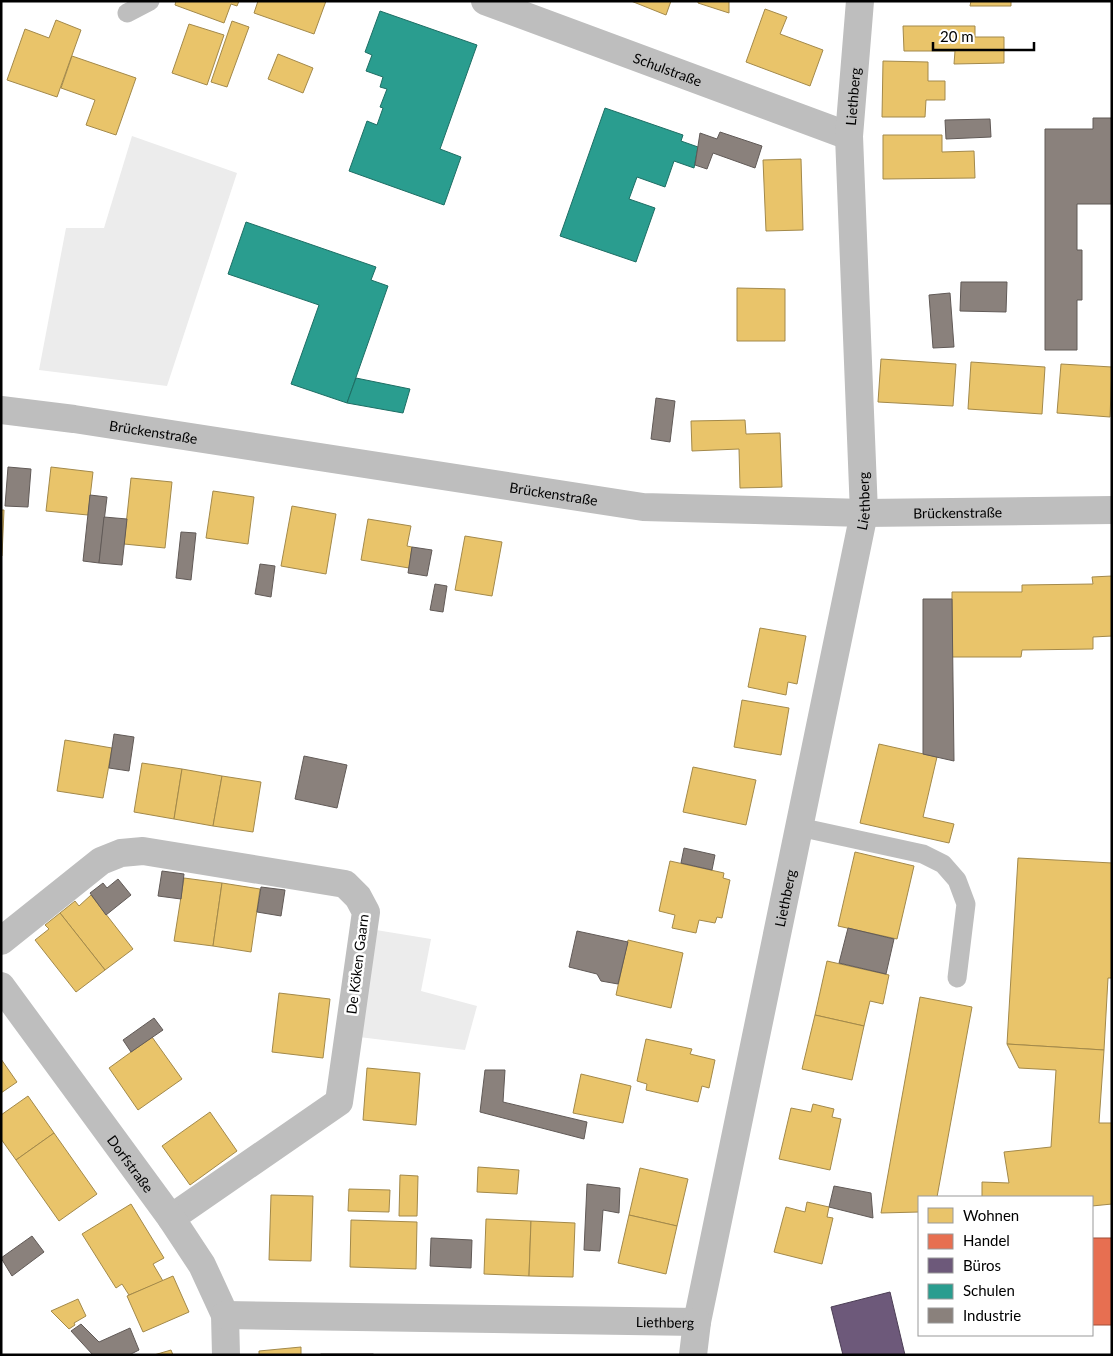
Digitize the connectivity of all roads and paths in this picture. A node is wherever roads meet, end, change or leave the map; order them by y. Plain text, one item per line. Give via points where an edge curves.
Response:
1 (150, 1) edge
2 (485, 1) edge
3 (860, 1) edge
4 (127, 13) dead end
5 (849, 136) junction
6 (1, 410) edge
7 (1112, 510) edge
8 (864, 513) junction
9 (799, 827) junction
10 (1, 941) edge
11 (957, 978) dead end
12 (1, 986) edge
13 (171, 1218) junction
14 (225, 1315) junction
15 (697, 1322) junction
16 (226, 1355) edge
17 (693, 1355) edge

1 - 4 lane
2 - 5 street, Schulstraße
3 - 5 street, Liethberg
5 - 8 street, Liethberg
6 - 8 street, Brückenstraße via 643,507
7 - 8 street, Brückenstraße
8 - 9 street, Liethberg
9 - 11 lane via 923,854 943,864 957,880 966,904
9 - 15 street, Liethberg
10 - 13 street, De Köken Gaarn via 101,861 120,853 143,851 345,884 358,897 366,912 339,1102
12 - 13 street, Dorfstraße
13 - 14 street, Dorfstraße via 202,1265
14 - 15 street, Liethberg
14 - 16 street, Dorfstraße
15 - 17 street

